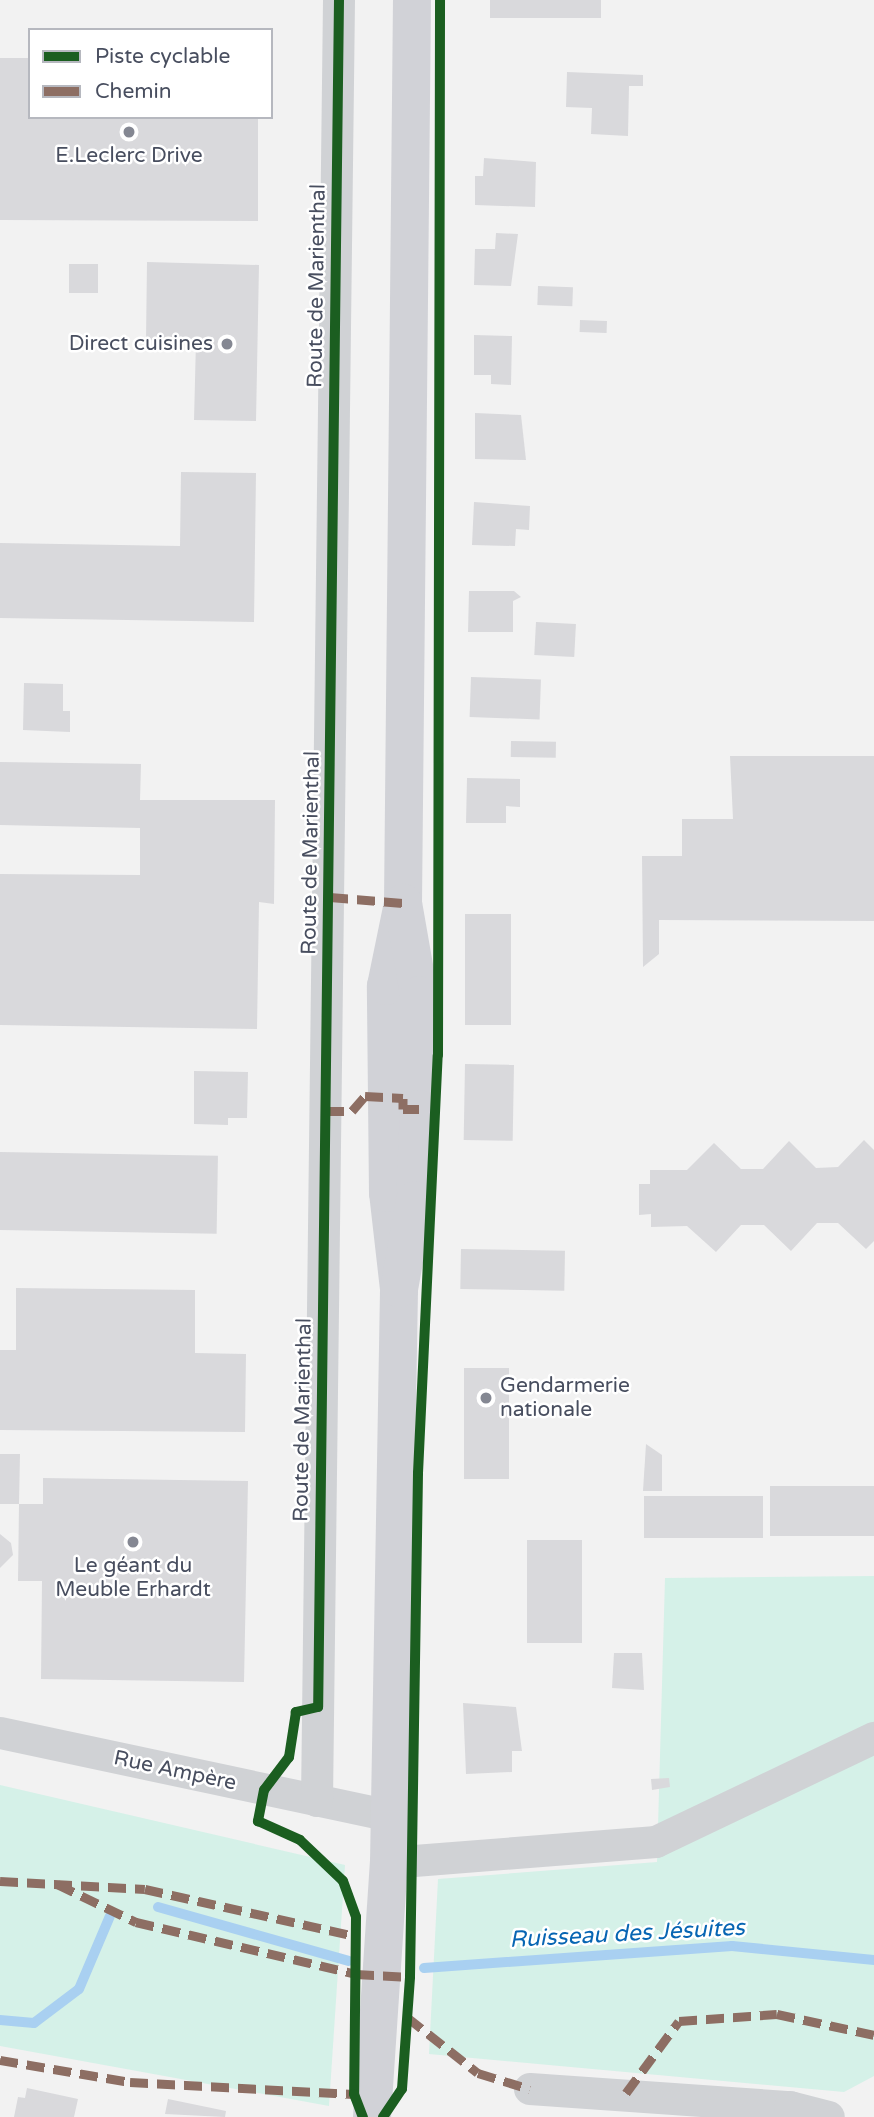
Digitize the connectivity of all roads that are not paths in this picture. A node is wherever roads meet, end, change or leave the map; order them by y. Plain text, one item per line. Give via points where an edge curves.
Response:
1 (338, 0) edge
2 (412, 0) edge
3 (0, 1733) edge
4 (874, 1738) edge
5 (317, 1801) junction
6 (391, 1816) junction
7 (390, 1863) junction
8 (530, 2089) dead end
9 (372, 2117) edge
10 (829, 2117) edge

1 - 5 street, Route de Marienthal
2 - 6 street via 403,903 419,995 419,1109 415,1200 399,1289
3 - 5 street, Rue Ampère
4 - 7 street via 656,1842
5 - 6 street, Rue Ampère
6 - 7 street
7 - 9 street
8 - 10 street via 790,2107

